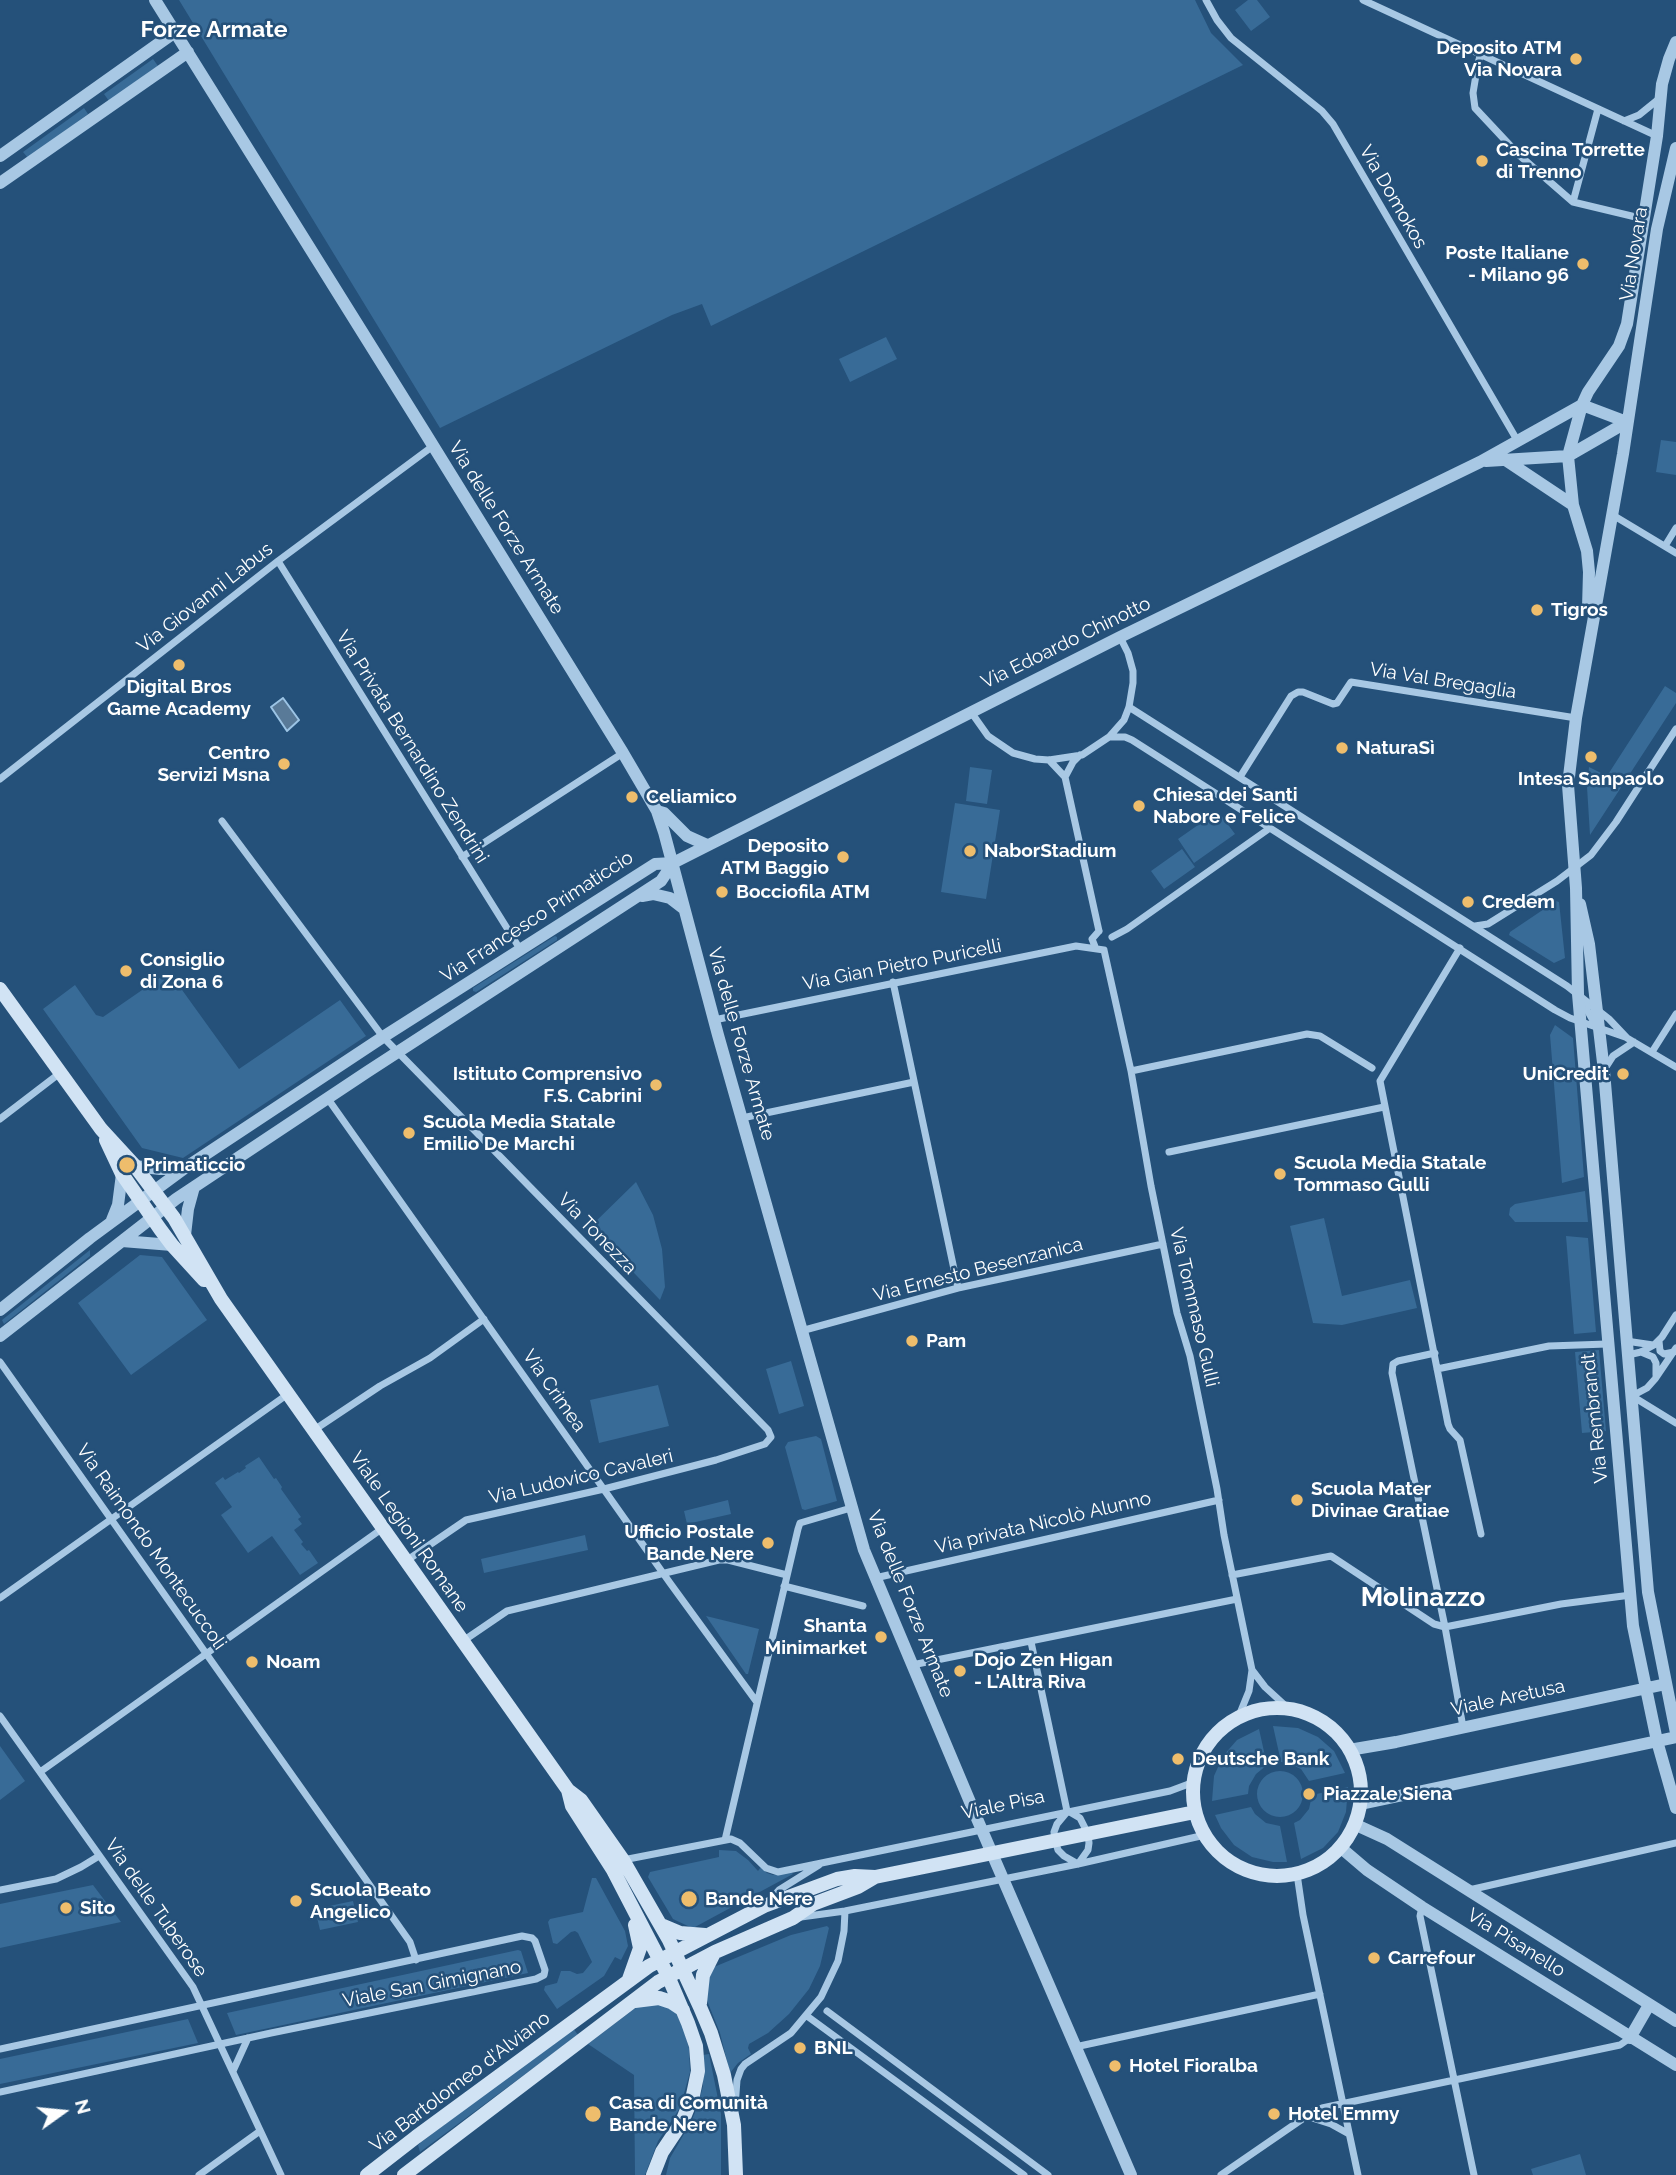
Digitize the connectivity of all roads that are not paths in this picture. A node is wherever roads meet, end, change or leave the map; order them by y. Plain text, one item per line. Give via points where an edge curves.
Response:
1 (155, 0) edge
2 (1206, 0) edge
3 (1363, 0) edge
4 (176, 32) junction
5 (1676, 42) edge
6 (188, 52) junction
7 (1481, 53) junction
8 (1672, 59) edge
9 (88, 94) junction
10 (1660, 99) junction
11 (1598, 109) junction
12 (101, 112) junction
13 (1624, 121) junction
14 (1657, 136) junction
15 (1676, 148) edge
16 (0, 156) edge
17 (0, 183) edge
18 (1573, 202) junction
19 (1644, 219) junction
20 (1582, 405) junction
21 (1627, 422) junction
22 (1517, 440) junction
23 (433, 446) junction
24 (1569, 456) junction
25 (1504, 459) junction
26 (1480, 461) junction
27 (1573, 505) junction
28 (1611, 514) junction
29 (1676, 528) edge
30 (1665, 546) junction
31 (1676, 553) edge
32 (278, 562) junction
33 (1120, 636) junction
34 (1587, 650) junction
35 (1129, 707) junction
36 (971, 712) junction
37 (1576, 718) junction
38 (1676, 729) edge
39 (1109, 737) junction
40 (623, 753) junction
41 (1082, 755) junction
42 (1049, 760) junction
43 (1065, 777) junction
44 (1240, 777) junction
45 (0, 779) edge
46 (657, 811) junction
47 (222, 821) dead end
48 (1270, 828) junction
49 (707, 845) junction
50 (462, 857) junction
51 (673, 863) junction
52 (1575, 867) junction
53 (1576, 888) junction
54 (638, 896) junction
55 (683, 908) junction
56 (563, 922) junction
57 (1474, 926) junction
58 (1099, 931) junction
59 (1112, 937) junction
60 (571, 938) junction
61 (1460, 948) junction
62 (520, 949) junction
63 (1100, 949) junction
64 (893, 982) junction
65 (466, 985) junction
66 (0, 989) edge
67 (1578, 994) junction
68 (451, 995) junction
69 (475, 1001) junction
70 (459, 1012) junction
71 (1588, 1014) junction
72 (1676, 1014) edge
73 (714, 1020) junction
74 (1597, 1027) junction
75 (383, 1037) junction
76 (1630, 1040) junction
77 (397, 1052) junction
78 (1652, 1052) junction
79 (356, 1056) junction
80 (1676, 1067) edge
81 (1372, 1068) dead end
82 (1131, 1071) junction
83 (1604, 1071) junction
84 (367, 1072) junction
85 (60, 1073) junction
86 (914, 1082) junction
87 (328, 1099) junction
88 (1384, 1107) junction
89 (742, 1118) junction
90 (0, 1119) edge
91 (100, 1129) junction
92 (215, 1149) junction
93 (1169, 1152) dead end
94 (135, 1166) junction
95 (186, 1168) junction
96 (222, 1168) junction
97 (122, 1174) junction
98 (194, 1186) junction
99 (155, 1191) junction
100 (140, 1201) junction
101 (166, 1207) junction
102 (152, 1218) junction
103 (110, 1224) junction
104 (186, 1235) junction
105 (122, 1241) junction
106 (1163, 1244) junction
107 (172, 1245) junction
108 (958, 1288) junction
109 (219, 1296) junction
110 (0, 1310) edge
111 (1676, 1315) edge
112 (484, 1320) junction
113 (801, 1331) junction
114 (0, 1336) edge
115 (1626, 1341) junction
116 (1656, 1342) junction
117 (1607, 1344) junction
118 (1675, 1350) edge
119 (1641, 1352) junction
120 (1435, 1353) junction
121 (1628, 1355) junction
122 (0, 1362) edge
123 (1437, 1369) junction
124 (1655, 1380) junction
125 (288, 1394) junction
126 (1632, 1396) junction
127 (1676, 1423) edge
128 (314, 1430) junction
129 (771, 1440) joint
130 (604, 1489) junction
131 (1219, 1500) junction
132 (851, 1508) junction
133 (111, 1519) junction
134 (383, 1528) junction
135 (1481, 1534) dead end
136 (406, 1561) junction
137 (664, 1573) junction
138 (787, 1575) junction
139 (1232, 1575) junction
140 (875, 1578) junction
141 (784, 1586) junction
142 (1631, 1595) junction
143 (0, 1598) edge
144 (1237, 1599) junction
145 (863, 1606) dead end
146 (1445, 1627) junction
147 (463, 1641) junction
148 (1031, 1642) junction
149 (206, 1653) junction
150 (912, 1665) junction
151 (1252, 1670) junction
152 (1671, 1683) edge
153 (1646, 1688) junction
154 (756, 1701) junction
155 (1289, 1709) junction
156 (0, 1716) edge
157 (1238, 1718) junction
158 (1463, 1727) junction
159 (1676, 1735) edge
160 (1657, 1741) junction
161 (1349, 1750) junction
162 (40, 1772) junction
163 (1194, 1782) junction
164 (568, 1790) junction
165 (1361, 1804) junction
166 (1676, 1808) edge
167 (1067, 1811) junction
168 (1195, 1812) junction
169 (1354, 1824) junction
170 (981, 1829) junction
171 (1088, 1834) junction
172 (1205, 1835) junction
173 (725, 1840) junction
174 (1055, 1840) junction
175 (1676, 1843) edge
176 (1340, 1847) junction
177 (992, 1854) junction
178 (99, 1856) junction
179 (623, 1860) junction
180 (1078, 1864) junction
181 (820, 1865) junction
182 (1297, 1874) junction
183 (875, 1877) junction
184 (1002, 1878) junction
185 (0, 1890) edge
186 (1468, 1891) junction
187 (629, 1903) junction
188 (764, 1906) junction
189 (1422, 1906) junction
190 (845, 1911) junction
191 (793, 1918) junction
192 (661, 1926) junction
193 (706, 1935) junction
194 (675, 1952) junction
195 (715, 1952) junction
196 (416, 1959) junction
197 (660, 1961) junction
198 (682, 1968) junction
199 (667, 1976) junction
200 (628, 1981) junction
201 (1320, 1994) junction
202 (630, 2002) junction
203 (203, 2004) junction
204 (1649, 2004) junction
205 (700, 2007) junction
206 (592, 2008) junction
207 (683, 2010) junction
208 (828, 2011) dead end
209 (807, 2015) junction
210 (575, 2021) junction
211 (1676, 2021) edge
212 (603, 2023) junction
213 (587, 2035) junction
214 (248, 2038) junction
215 (1630, 2038) junction
216 (220, 2045) junction
217 (1075, 2047) junction
218 (0, 2049) edge
219 (1676, 2066) edge
220 (233, 2071) junction
221 (1454, 2081) junction
222 (0, 2092) edge
223 (1343, 2104) junction
224 (1306, 2116) junction
225 (734, 2125) junction
226 (260, 2131) junction
227 (1349, 2134) junction
228 (405, 2145) junction
229 (419, 2164) junction
230 (199, 2175) edge
231 (281, 2175) edge
232 (367, 2175) edge
233 (404, 2175) edge
234 (653, 2175) edge
235 (736, 2175) edge
236 (1024, 2175) edge
237 (1048, 2175) edge
238 (1131, 2175) edge
239 (1221, 2175) edge
240 (1358, 2175) edge
241 (1474, 2175) edge

1 - 4 street, Via delle Forze Armate
2 - 22 street, Via Domokos via 1231,38 1333,124
3 - 7 street
4 - 6 street, Via delle Forze Armate
4 - 9 street
5 - 8 street, Via Novara
6 - 12 street
6 - 23 street, Via delle Forze Armate
7 - 11 street
7 - 18 street via 1473,93 1478,113
8 - 10 street, Via Novara
9 - 12 street
9 - 16 street
10 - 13 street
10 - 14 street, Via Novara
11 - 13 street
11 - 18 street
12 - 17 street
13 - 14 street
14 - 19 street, Via Novara
15 - 21 street, Via Novara via 1660,212
18 - 19 street
19 - 20 street, Via Novara via 1629,316 1619,346
20 - 21 street
20 - 22 street, Via Edoardo Chinotto
20 - 24 street, Via Novara
21 - 24 street
21 - 28 street, Via Novara
22 - 26 street, Via Edoardo Chinotto
23 - 32 street, Via Giovanni Labus
23 - 40 street, Via delle Forze Armate
24 - 25 street
24 - 27 street, Via Novara
25 - 26 street
25 - 27 street
26 - 33 street, Via Edoardo Chinotto
27 - 34 street via 1589,572
28 - 30 street
28 - 34 street
29 - 30 street
30 - 31 street
32 - 45 street, Via Giovanni Labus
32 - 50 street, Via Privata Bernardino Zendrini
33 - 35 street via 1133,671
33 - 36 street, Via Edoardo Chinotto
34 - 37 street
35 - 39 street
35 - 44 street
36 - 42 street via 1000,746 1025,757
36 - 49 street, Via Edoardo Chinotto
37 - 44 street, Via Val Bregaglia via 1351,682 1333,704 1303,692 1292,696
37 - 52 street via 1568,777
38 - 52 street via 1616,822 1591,855
39 - 41 street
39 - 48 street via 1132,740
40 - 46 street, Via delle Forze Armate
40 - 50 street
41 - 42 street
41 - 43 street
42 - 43 street
43 - 58 street
44 - 57 street
46 - 49 street via 687,836
46 - 51 street, Via delle Forze Armate
47 - 75 street, Via Tonezza
48 - 59 street
48 - 61 street
49 - 51 street, Via Edoardo Chinotto
50 - 62 street, Via Privata Bernardino Zendrini
51 - 54 street, Via Francesco Primaticcio via 661,881
51 - 55 street, Via delle Forze Armate
51 - 56 street, Via Francesco Primaticcio via 655,864
52 - 53 street
52 - 57 street via 1488,924
53 - 67 street
53 - 71 street via 1585,920
54 - 55 street via 670,898
54 - 60 street, Via Francesco Primaticcio
55 - 73 street, Via delle Forze Armate
56 - 60 street via 571,927
56 - 62 street, Via Francesco Primaticcio
57 - 67 street
58 - 59 street
58 - 63 street via 1093,939
59 - 63 street via 1111,945
60 - 69 street, Via Francesco Primaticcio
61 - 71 street via 1570,1018
61 - 88 street via 1382,1076
62 - 65 street, Via Francesco Primaticcio
63 - 64 street, Via Gian Pietro Puricelli via 1076,946
63 - 82 street, Via Tommaso Gulli
64 - 73 street, Via Gian Pietro Puricelli
64 - 86 street
65 - 68 street, Via Francesco Primaticcio
65 - 69 street via 468,998
66 - 85 main road, Viale Legioni Romane
67 - 71 street
67 - 71 street
68 - 70 street via 460,1001
68 - 75 street, Via Francesco Primaticcio
69 - 70 street, Via Francesco Primaticcio
70 - 77 street, Via Francesco Primaticcio
71 - 74 street, Via Rembrandt
71 - 76 street via 1609,1019
71 - 117 street, Via Rembrandt
72 - 78 street
73 - 89 street, Via delle Forze Armate
74 - 76 street
74 - 83 street, Via Rembrandt
75 - 77 street, Via Tonezza
75 - 79 street, Via Francesco Primaticcio
76 - 78 street
76 - 83 street
77 - 84 street, Via Francesco Primaticcio
77 - 129 street, Via Tonezza via 768,1430
78 - 80 street
79 - 84 street via 366,1062
79 - 92 street, Via Francesco Primaticcio
81 - 82 street via 1320,1036 1307,1034
82 - 106 street, Via Tommaso Gulli
83 - 115 street, Via Rembrandt
84 - 87 street, Via Francesco Primaticcio
85 - 90 street
85 - 91 main road, Viale Legioni Romane
86 - 89 street
86 - 108 street
87 - 96 street, Via Francesco Primaticcio
87 - 112 street, Via Crimea
88 - 93 street
88 - 120 street
89 - 113 street, Via delle Forze Armate
91 - 94 main road, Viale Legioni Romane
91 - 97 main road, Viale Legioni Romane
92 - 95 street, Via Francesco Primaticcio
92 - 96 street via 214,1163
94 - 95 street
94 - 99 main road, Viale Legioni Romane
95 - 99 street, Via Francesco Primaticcio
96 - 98 street, Via Francesco Primaticcio
97 - 100 main road, Viale Legioni Romane
97 - 103 street
98 - 101 street, Via Francesco Primaticcio
98 - 104 street
99 - 100 street
99 - 101 main road, Viale Legioni Romane
100 - 102 main road, Viale Legioni Romane
100 - 103 street
101 - 102 street
101 - 104 main road, Viale Legioni Romane
102 - 105 street
102 - 107 main road, Viale Legioni Romane
103 - 110 street
104 - 109 main road, Viale Legioni Romane
105 - 107 street
105 - 114 street
106 - 108 street, Via Ernesto Besenzanica
106 - 131 street, Via Tommaso Gulli
107 - 109 main road, Viale Legioni Romane
108 - 113 street, Via Ernesto Besenzanica
109 - 125 main road, Viale Legioni Romane
111 - 116 street
112 - 128 street
112 - 130 street, Via Crimea
113 - 132 street, Via delle Forze Armate
115 - 116 street
115 - 121 street, Via Rembrandt
116 - 118 street via 1664,1354
116 - 119 street
117 - 123 street via 1549,1346
117 - 142 street, Via Rembrandt
118 - 124 street
119 - 121 street
119 - 124 street via 1656,1363
120 - 123 street
120 - 146 street via 1398,1361 1392,1367
121 - 126 street, Via Rembrandt
122 - 133 street, Via Raimondo Montecuccoli
123 - 135 street via 1448,1424 1460,1440
124 - 126 street
125 - 128 main road, Viale Legioni Romane
125 - 133 street
126 - 127 street
126 - 152 street, Via Rembrandt via 1648,1592
128 - 134 main road, Viale Legioni Romane
129 - 130 street, Via Ludovico Cavaleri via 716,1460
130 - 136 street, Via Ludovico Cavaleri via 467,1520
130 - 137 street, Via Crimea
131 - 139 street, Via Tommaso Gulli
131 - 140 street, Via privata Nicolò Alunno
132 - 138 street via 800,1523
132 - 140 street, Via delle Forze Armate
133 - 143 street
133 - 149 street, Via Raimondo Montecuccoli
134 - 136 main road, Viale Legioni Romane
134 - 149 street
136 - 147 main road, Viale Legioni Romane
137 - 138 street via 724,1560
137 - 147 street via 507,1611
137 - 154 street, Via Crimea
138 - 141 street
139 - 144 street, Via Tommaso Gulli
139 - 146 street via 1331,1556
140 - 150 street, Via delle Forze Armate
141 - 145 street
141 - 154 street
142 - 146 street
142 - 153 street, Via Rembrandt
144 - 148 street
144 - 151 street, Via Tommaso Gulli
146 - 158 street
147 - 164 main road, Viale Legioni Romane
148 - 150 street
148 - 167 street
149 - 162 street
149 - 196 street, Via Raimondo Montecuccoli via 410,1942
150 - 170 street, Via delle Forze Armate
151 - 155 street
151 - 157 street, Via Tommaso Gulli
152 - 153 street, Viale Aretusa
152 - 159 street, Via Rembrandt
153 - 158 street, Viale Aretusa
153 - 160 street, Via Rembrandt
154 - 173 street
155 - 157 main road via 1268,1709
155 - 161 main road via 1327,1725
156 - 162 street, Via delle Tuberose
157 - 163 main road via 1208,1745
158 - 161 street, Viale Aretusa
159 - 160 street
160 - 165 street
160 - 166 street, Via Rembrandt
161 - 165 main road via 1359,1777
162 - 178 street, Via delle Tuberose
163 - 167 street, Viale Pisa
163 - 168 main road
164 - 179 main road, Viale Legioni Romane via 581,1800
164 - 187 main road, Viale Legioni Romane via 572,1806
165 - 169 main road
167 - 170 street, Viale Pisa
167 - 171 street via 1080,1818
167 - 174 street via 1057,1824
168 - 171 main road
168 - 172 main road
169 - 176 main road
169 - 186 street, Via Pisanello via 1387,1839
170 - 177 street, Via delle Forze Armate
170 - 181 street, Viale Pisa
171 - 174 main road
171 - 180 street via 1088,1850
172 - 180 street
172 - 182 main road via 1225,1858 1251,1872
173 - 179 street
173 - 181 street, Viale Pisa via 736,1840 770,1871
174 - 177 main road
174 - 180 street via 1058,1850
175 - 186 street
176 - 182 main road via 1318,1866
176 - 189 street, Via Pisanello
177 - 183 main road
177 - 184 street, Via delle Forze Armate
178 - 185 street via 56,1879
178 - 203 street, Via delle Tuberose
179 - 192 main road, Viale Legioni Romane
180 - 184 street
181 - 188 street via 779,1890
182 - 201 street
183 - 188 main road, Via Bartolomeo d'Alviano via 837,1880
183 - 191 main road, Via Bartolomeo d'Alviano via 813,1904
184 - 190 street
184 - 217 street, Via delle Forze Armate
186 - 204 street, Via Pisanello
187 - 197 main road, Viale Legioni Romane
187 - 200 main road via 640,1948
188 - 193 main road, Via Bartolomeo d'Alviano
189 - 215 street, Via Pisanello
189 - 221 street via 1420,1916
190 - 191 street
190 - 209 street via 838,1961
191 - 195 main road, Via Bartolomeo d'Alviano
192 - 193 main road
192 - 194 main road, Viale Legioni Romane
193 - 194 main road, Via Bartolomeo d'Alviano
194 - 197 main road, Via Bartolomeo d'Alviano
194 - 198 main road, Viale Legioni Romane
195 - 198 main road, Via Bartolomeo d'Alviano
195 - 205 main road via 703,1975
196 - 203 street, Viale San Gimignano
196 - 214 street, Viale San Gimignano via 522,1936 532,1938 545,1970 540,1978
197 - 199 main road, Viale Legioni Romane
197 - 200 main road, Via Bartolomeo d'Alviano
198 - 199 main road, Via Bartolomeo d'Alviano
198 - 205 main road, Viale Legioni Romane
199 - 202 main road, Via Bartolomeo d'Alviano
199 - 207 main road, Viale Legioni Romane
200 - 206 main road, Via Bartolomeo d'Alviano
201 - 217 street
201 - 223 street
202 - 207 main road via 659,1997
202 - 212 main road, Via Bartolomeo d'Alviano
203 - 216 street, Via delle Tuberose
203 - 218 street, Viale San Gimignano
204 - 211 street, Via Pisanello
204 - 215 street
205 - 225 main road, Viale Legioni Romane via 724,2075
206 - 210 main road, Via Bartolomeo d'Alviano
206 - 212 main road via 601,2012
207 - 234 main road, Viale Legioni Romane via 696,2046 697,2084
208 - 237 street
209 - 225 street via 781,2042 741,2069
209 - 236 street
210 - 213 main road
210 - 228 main road, Via Bartolomeo d'Alviano
212 - 213 main road, Via Bartolomeo d'Alviano
213 - 229 main road, Via Bartolomeo d'Alviano
214 - 216 street, Viale San Gimignano
214 - 220 street
215 - 219 street, Via Pisanello
215 - 221 street via 1620,2045
216 - 220 street, Via delle Tuberose
216 - 222 street, Viale San Gimignano
217 - 238 street, Via delle Forze Armate
220 - 226 street, Via delle Tuberose
221 - 223 street
221 - 241 street
223 - 224 street
223 - 227 street
224 - 227 street
224 - 239 street
225 - 235 main road, Viale Legioni Romane
226 - 230 street
226 - 231 street, Via delle Tuberose
227 - 240 street
228 - 229 main road
228 - 232 main road, Via Bartolomeo d'Alviano
229 - 233 main road, Via Bartolomeo d'Alviano

